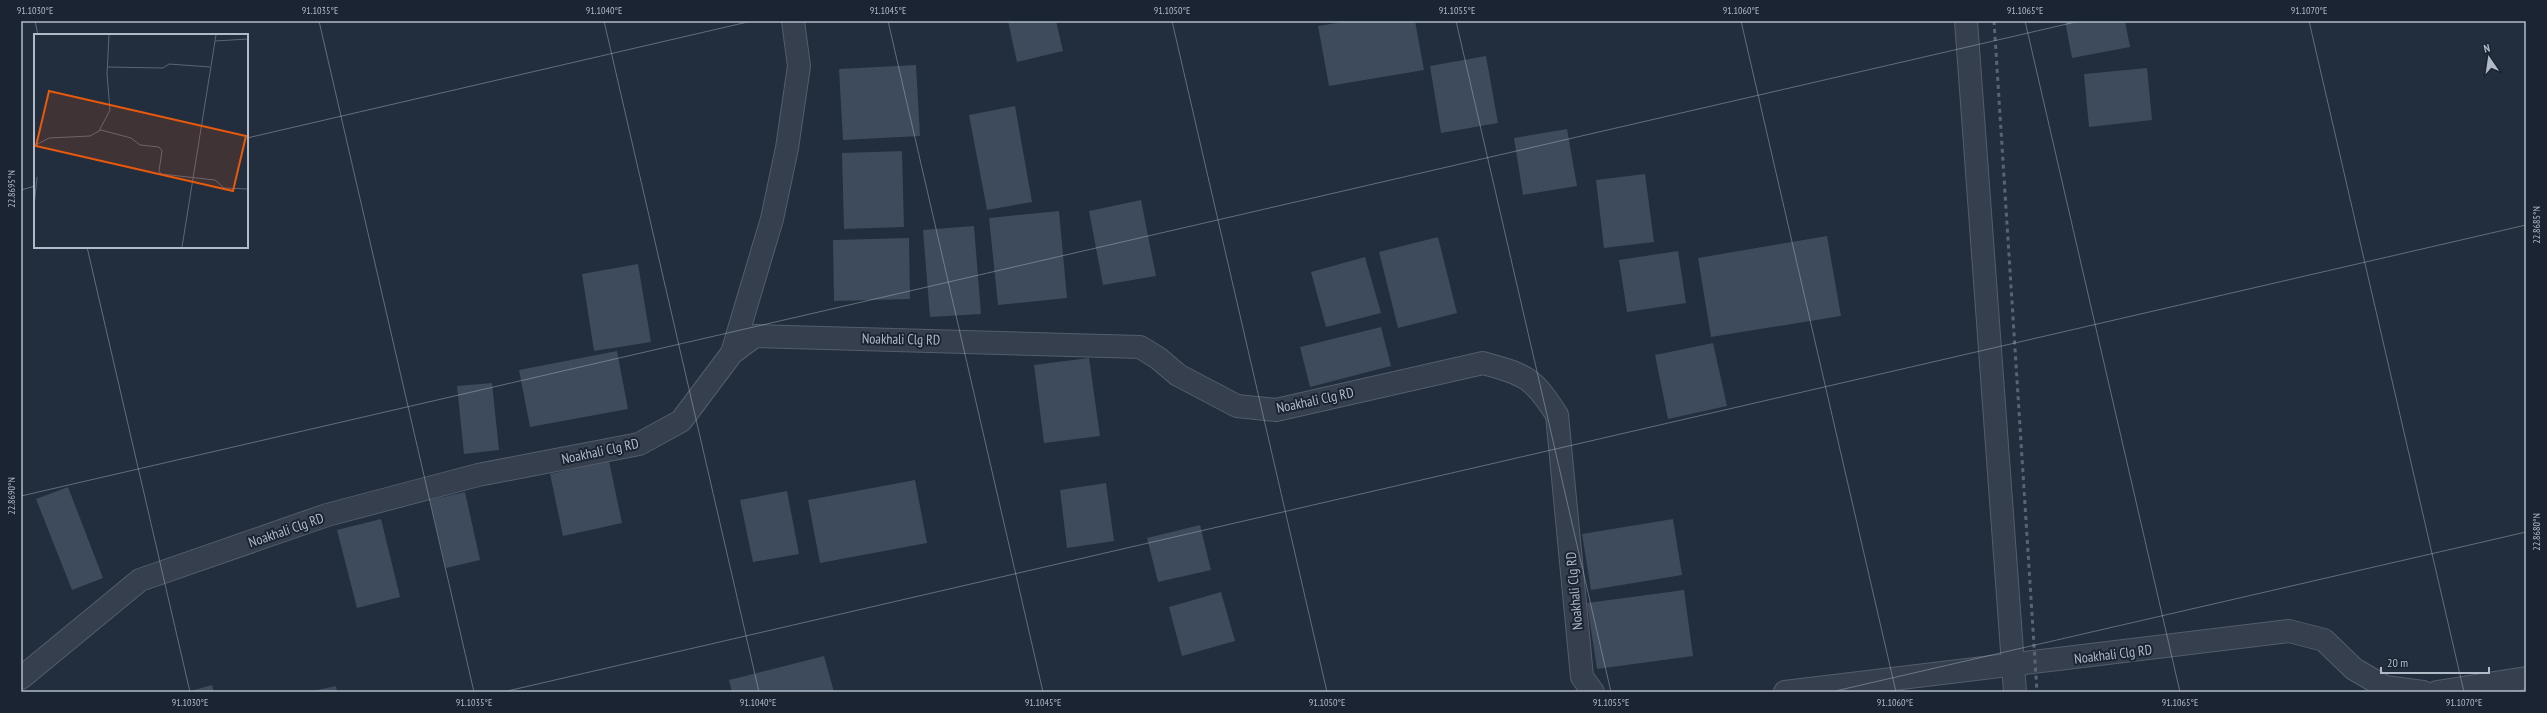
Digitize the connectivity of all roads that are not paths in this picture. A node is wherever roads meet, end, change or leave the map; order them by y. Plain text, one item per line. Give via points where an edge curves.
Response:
1 (793, 21) edge
2 (1966, 21) edge
3 (732, 353) junction
4 (2013, 666) junction
5 (21, 678) edge
6 (2526, 678) edge
7 (1592, 692) edge
8 (1785, 692) edge
9 (2015, 692) edge
10 (2423, 692) edge
11 (2437, 692) edge

1 - 3 street via 799,66 786,148 772,219
2 - 4 street
3 - 5 street, Noakhali Clg RD via 681,421 639,444 478,475 327,515 140,580
3 - 7 street, Noakhali Clg RD via 755,336 1140,347 1178,375 1237,406 1276,410 1483,363 1516,372 1539,388 1557,415 1582,677
4 - 8 street, Noakhali Clg RD
4 - 9 street
4 - 10 street, Noakhali Clg RD via 2289,631 2324,640 2354,669 2385,687
6 - 11 street

